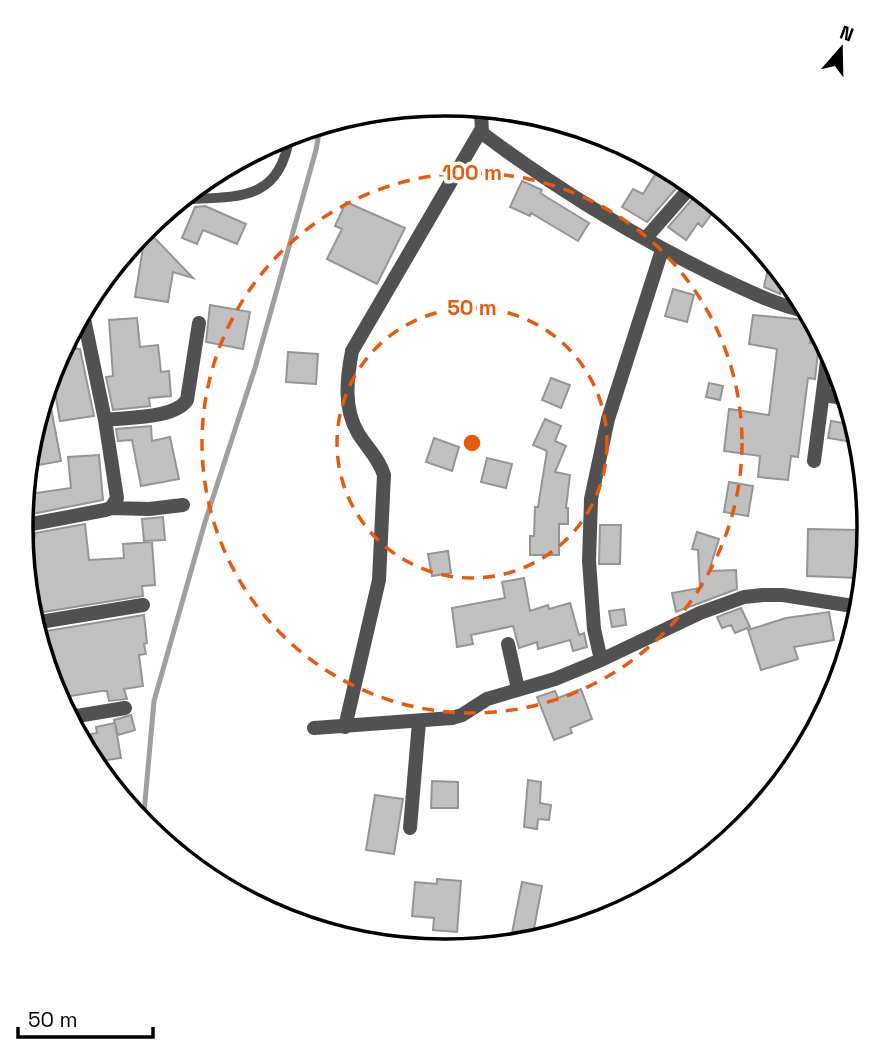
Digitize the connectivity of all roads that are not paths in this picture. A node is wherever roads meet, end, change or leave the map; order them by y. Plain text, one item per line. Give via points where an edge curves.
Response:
1 (481, 118) edge
2 (481, 130) junction
3 (287, 147) edge
4 (685, 193) edge
5 (198, 198) edge
6 (645, 239) junction
7 (662, 250) junction
8 (793, 308) edge
9 (199, 323) dead end
10 (86, 327) edge
11 (826, 373) edge
12 (824, 395) junction
13 (836, 397) edge
14 (105, 420) junction
15 (814, 460) dead end
16 (183, 505) dead end
17 (111, 508) junction
18 (33, 520) edge
19 (143, 605) dead end
20 (849, 605) edge
21 (44, 621) edge
22 (508, 644) dead end
23 (601, 660) junction
24 (518, 690) junction
25 (125, 708) dead end
26 (79, 716) edge
27 (419, 722) junction
28 (345, 727) junction
29 (314, 728) dead end
30 (410, 828) dead end

1 - 2 street
2 - 6 street via 559,187
2 - 28 street via 352,351 348,372 351,418 384,475 379,580
3 - 5 lane via 283,166 267,184 246,194
4 - 6 street
6 - 7 street
7 - 8 street via 750,293
7 - 23 street via 608,419 591,499 589,561
9 - 14 street via 183,407
10 - 14 street
11 - 12 street
12 - 13 street
12 - 15 street
14 - 17 street via 117,490
16 - 17 street
17 - 18 street
19 - 21 street
20 - 23 street via 783,595 744,597
22 - 24 street
23 - 24 street
24 - 27 street via 487,699 462,715
25 - 26 street
27 - 28 street
27 - 30 street
28 - 29 street

